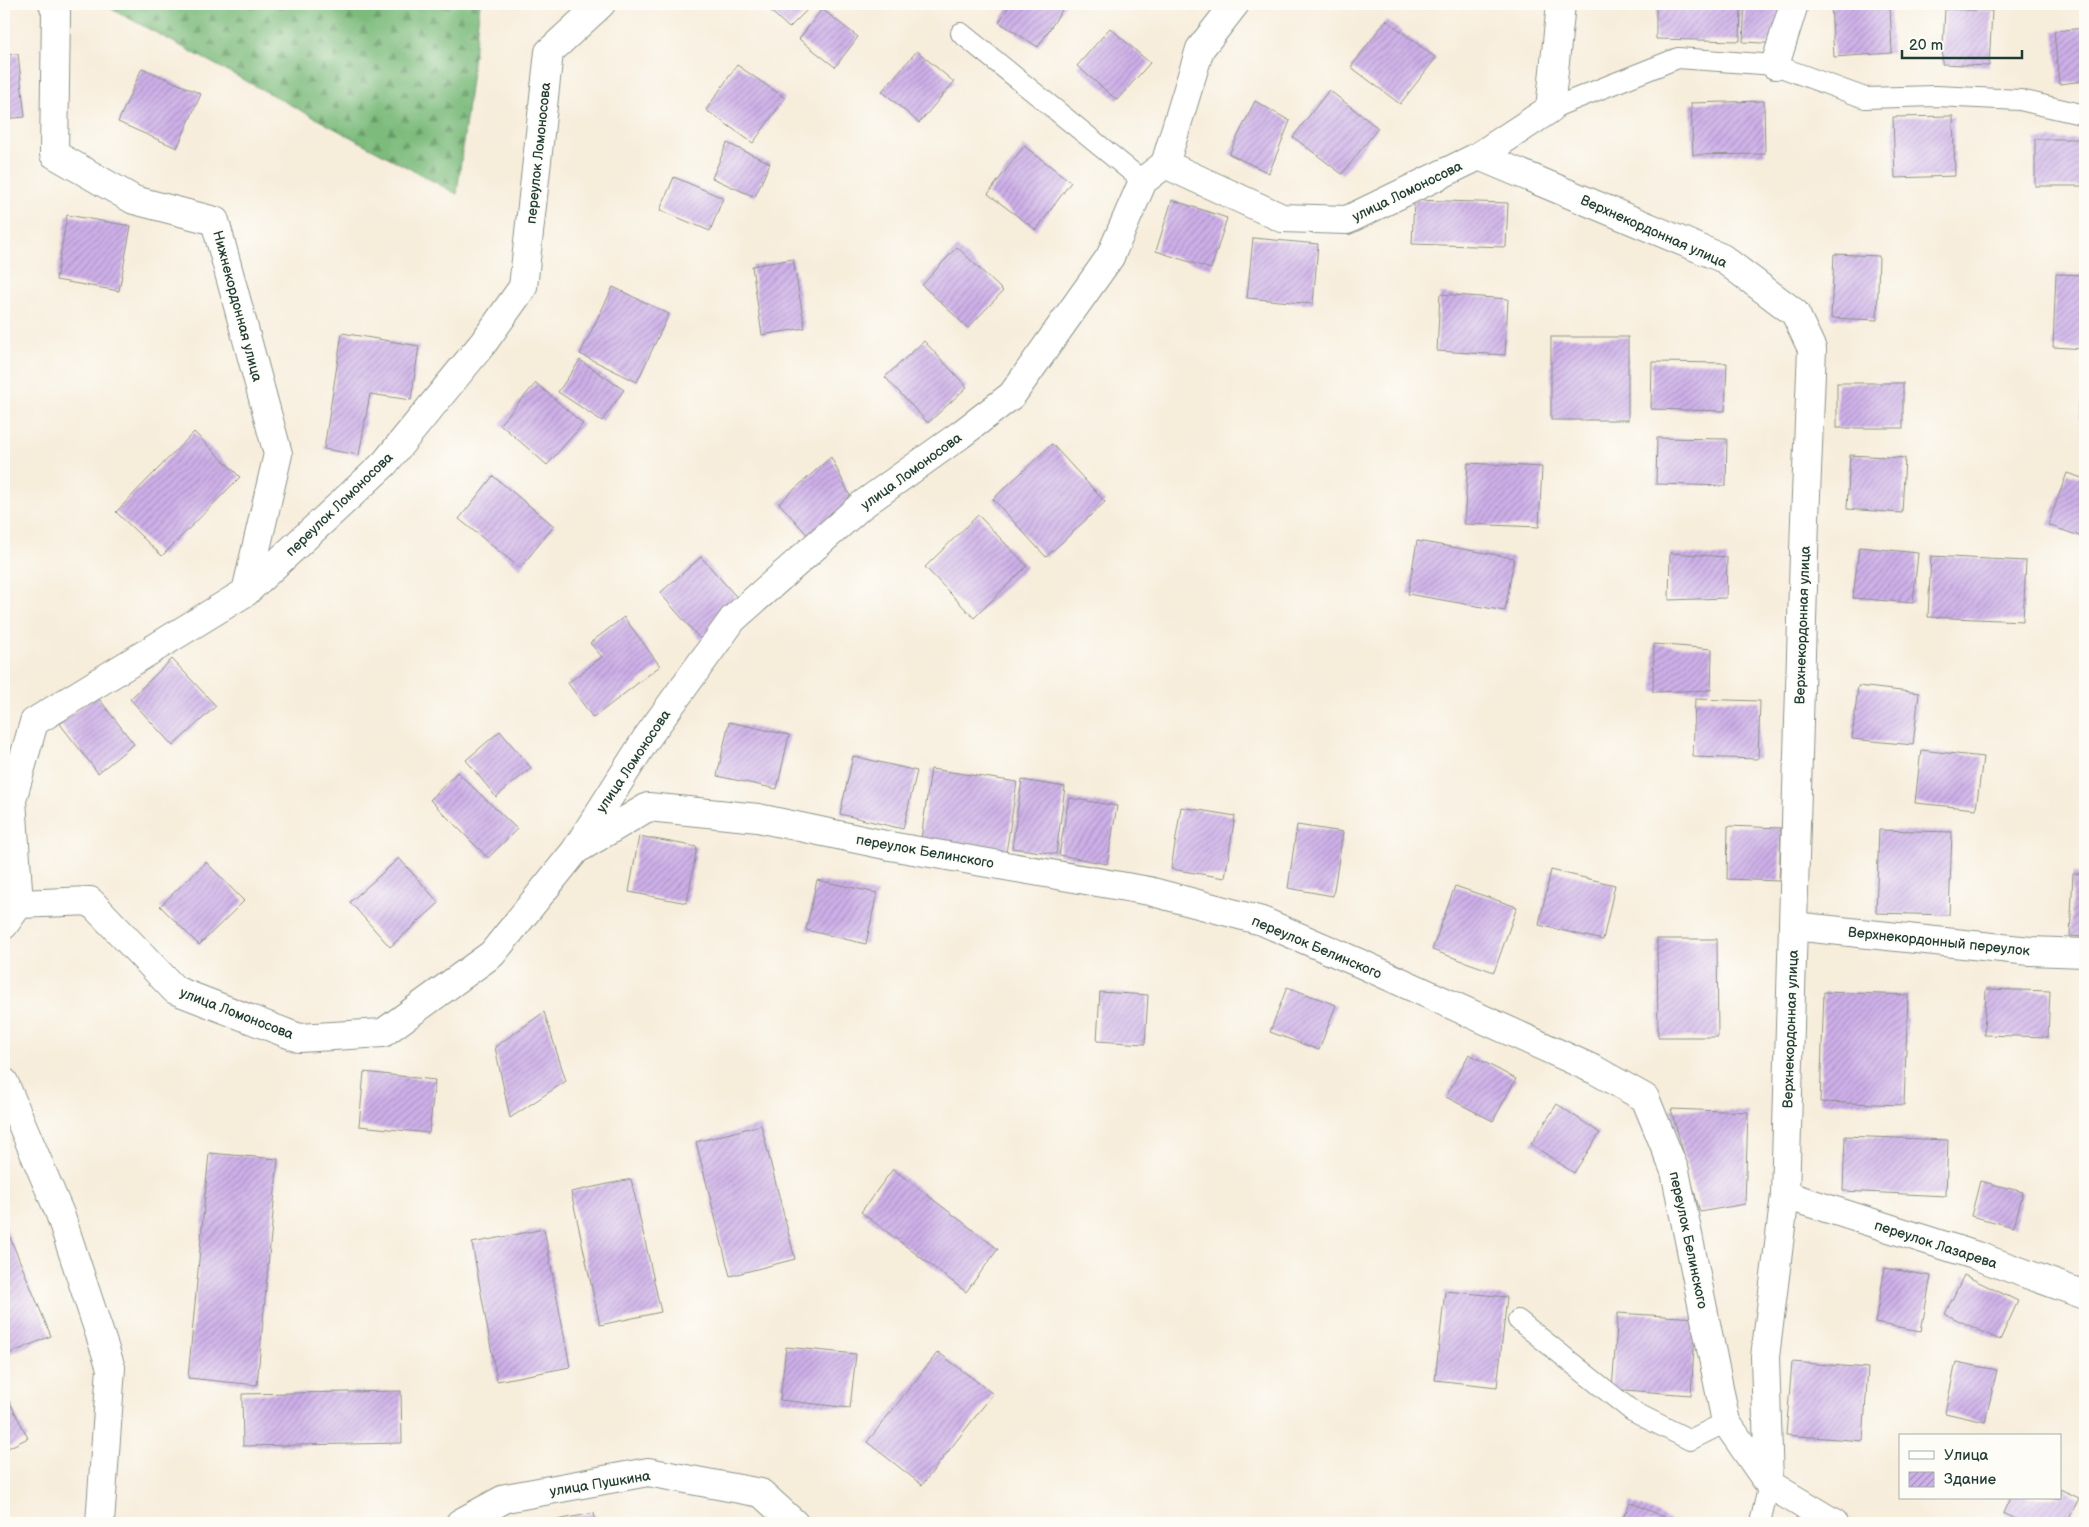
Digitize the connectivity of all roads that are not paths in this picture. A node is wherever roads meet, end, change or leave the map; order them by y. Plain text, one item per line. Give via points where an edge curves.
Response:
1 (53, 4) edge
2 (601, 4) edge
3 (1235, 4) edge
4 (1561, 4) edge
5 (1794, 4) edge
6 (961, 33) dead end
7 (1775, 65) junction
8 (1550, 109) junction
9 (2085, 115) edge
10 (1479, 156) junction
11 (1165, 164) junction
12 (1143, 181) junction
13 (246, 592) junction
14 (575, 850) junction
15 (11, 915) edge
16 (1793, 926) junction
17 (2085, 953) edge
18 (4, 1082) edge
19 (1785, 1195) junction
20 (2085, 1295) edge
21 (1518, 1320) dead end
22 (1726, 1422) junction
23 (1769, 1484) junction
24 (100, 1523) edge
25 (460, 1523) edge
26 (794, 1523) edge
27 (1760, 1523) edge
28 (1834, 1523) edge

1 - 13 street, Нижнекордонная улица via 56,12 54,154 134,200 215,222 278,454
2 - 13 street, переулок Ломоносова via 549,52 523,287 484,342 384,464
3 - 11 street via 1200,49
4 - 8 street
5 - 7 street
6 - 12 lane
7 - 8 lane via 1678,58
7 - 9 lane via 1865,98 1936,96 2020,100
8 - 10 street
10 - 11 street, улица Ломоносова via 1348,220 1282,218
10 - 16 street, Верхнекордонная улица via 1722,258 1795,313 1812,349
11 - 12 street, улица Ломоносова
12 - 14 street, улица Ломоносова via 1110,257 1012,395 862,505 733,620 646,738
13 - 15 street, переулок Ломоносова via 34,722 12,800
14 - 15 street, улица Ломоносова via 492,954 383,1033 298,1038 175,990 90,901
14 - 22 street, переулок Белинского via 648,807 758,818 890,846 1148,891 1262,921 1595,1070 1644,1098 1675,1171
16 - 17 street, Верхнекордонный переулок via 2030,951
16 - 19 street, Верхнекордонная улица
18 - 24 street via 60,1214 111,1368
19 - 20 street, переулок Лазарева via 1977,1256
19 - 23 street, Верхнекордонная улица via 1765,1357
21 - 22 lane via 1632,1411 1690,1440
22 - 23 street, переулок Белинского
23 - 27 lane
23 - 28 street
25 - 26 street, улица Пушкина via 506,1498 648,1472 761,1493

